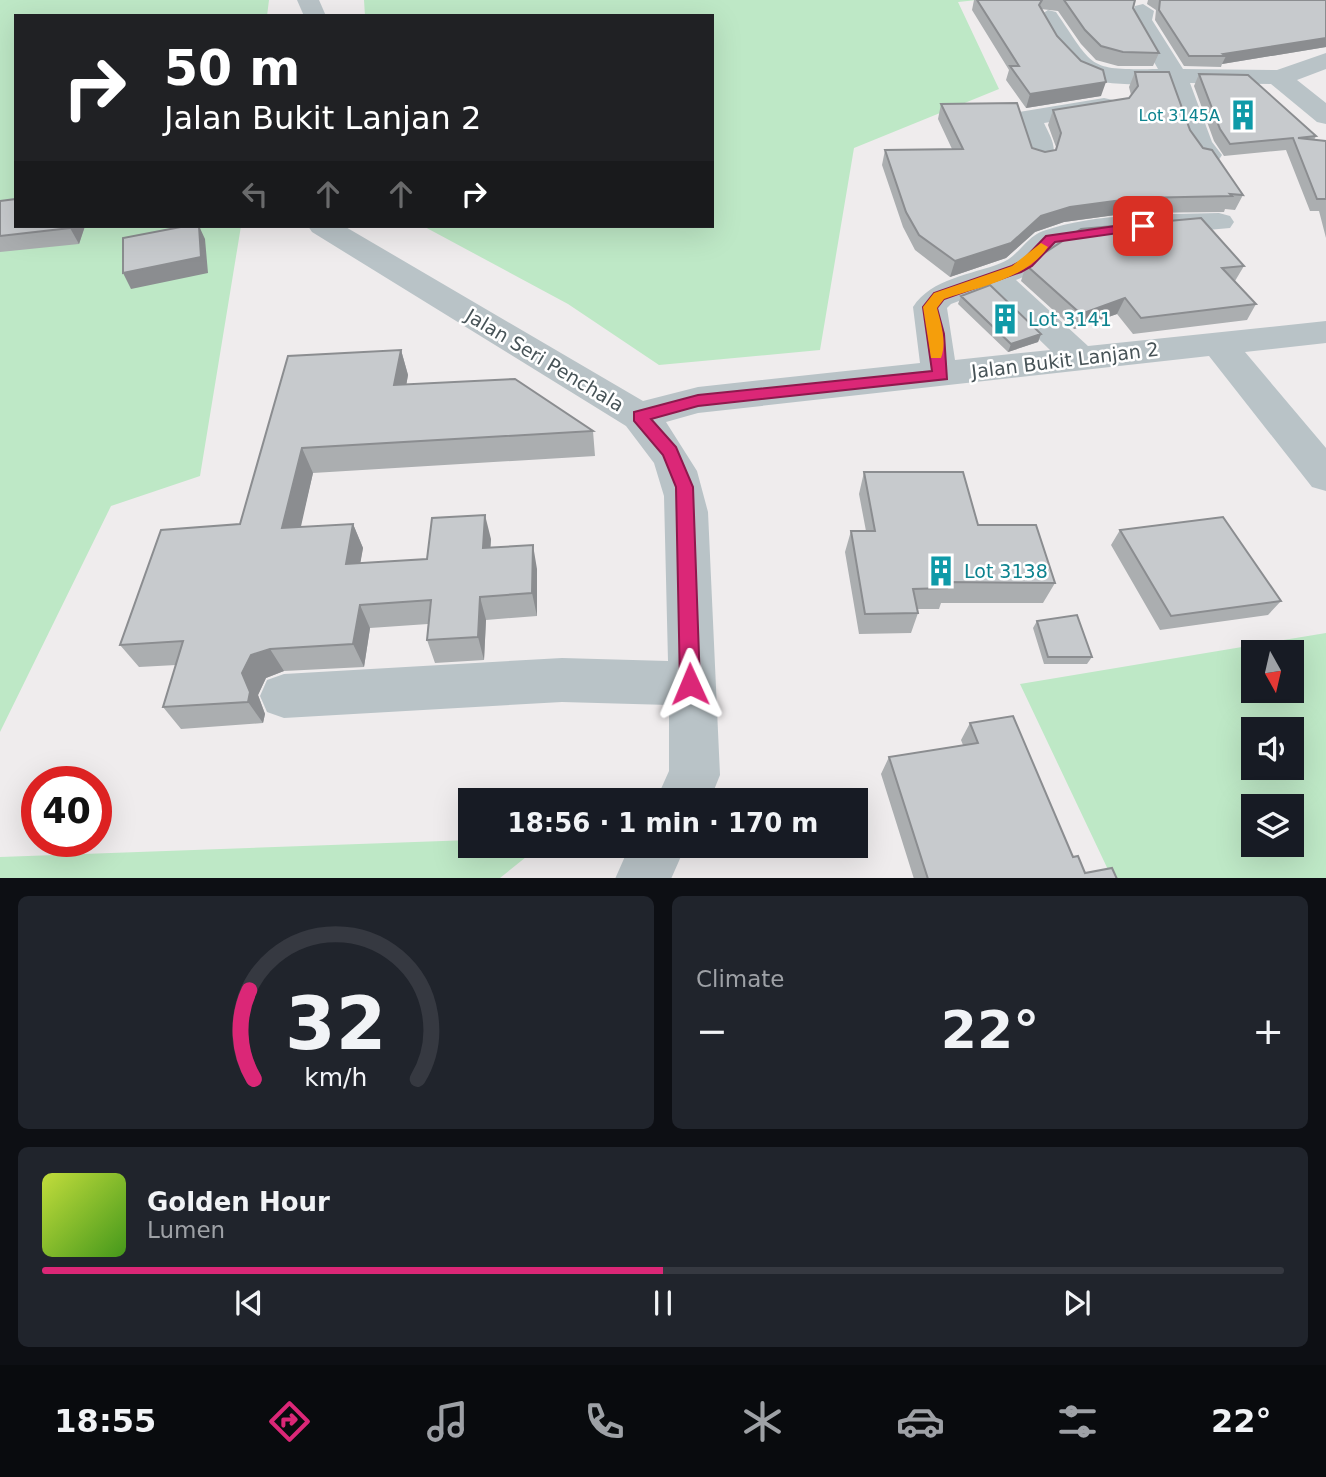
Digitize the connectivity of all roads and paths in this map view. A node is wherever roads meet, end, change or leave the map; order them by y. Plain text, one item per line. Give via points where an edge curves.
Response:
1 (1143, 11) dead end
2 (1048, 17) edge
3 (1326, 60) edge
4 (1175, 76) junction
5 (1111, 77) junction
6 (1279, 78) junction
7 (1326, 116) edge
8 (1208, 155) edge
9 (1040, 156) edge
10 (1219, 222) dead end
11 (326, 228) edge
12 (992, 276) junction
13 (1326, 332) edge
14 (1217, 342) junction
15 (1080, 358) junction
16 (941, 375) junction
17 (639, 416) junction
18 (1326, 476) edge
19 (690, 684) junction
20 (284, 696) dead end
21 (688, 788) edge
22 (652, 858) edge
23 (642, 878) edge

1 - 4 street via 1141,20
2 - 5 street via 1079,65
3 - 6 street
4 - 5 street
4 - 6 street
4 - 8 street via 1199,143
5 - 9 street via 1117,99 1114,104 1028,118
6 - 7 street
10 - 12 street via 1070,234 1051,239 1027,263
11 - 17 street, Jalan Seri Penchala
12 - 15 street
12 - 16 street via 939,296 930,307
13 - 14 street, Jalan Bukit Lanjan 2
14 - 15 street, Jalan Bukit Lanjan 2
14 - 18 street
15 - 16 street, Jalan Bukit Lanjan 2
16 - 17 street, Jalan Bukit Lanjan 2 via 698,400
17 - 19 street, Jalan Seri Penchala via 670,452 685,487
19 - 20 street via 562,680
19 - 21 street, Jalan Seri Penchala via 695,775
22 - 23 street

